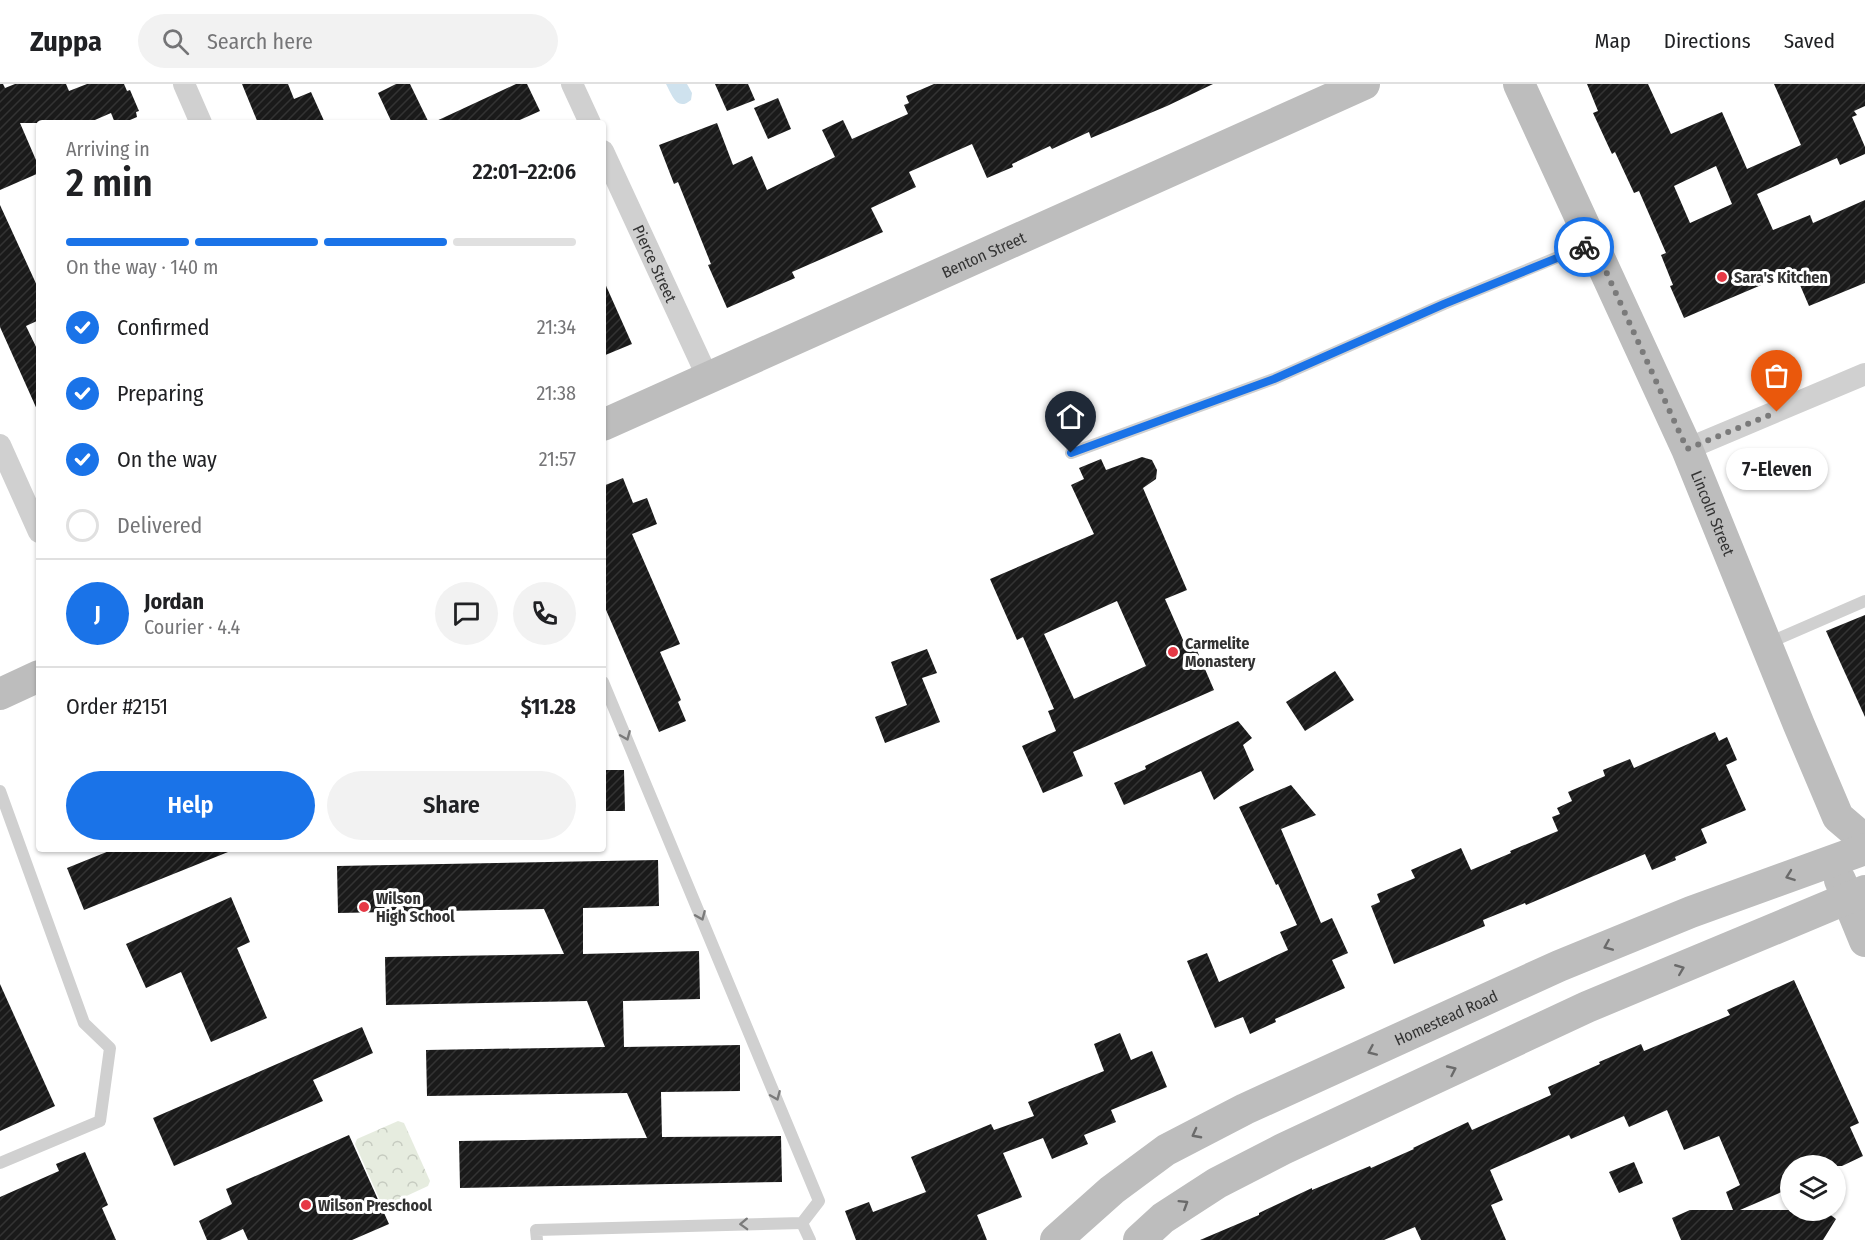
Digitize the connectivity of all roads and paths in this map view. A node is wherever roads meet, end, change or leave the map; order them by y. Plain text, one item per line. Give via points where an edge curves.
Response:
1 (184, 84) edge
2 (572, 84) edge
3 (1364, 84) edge
4 (1519, 84) edge
5 (200, 120) edge
6 (589, 120) edge
7 (606, 157) edge
8 (1593, 243) junction
9 (1865, 374) edge
10 (708, 378) junction
11 (606, 424) edge
12 (0, 445) edge
13 (1687, 449) junction
14 (1071, 453) dead end
15 (36, 525) edge
16 (1865, 601) edge
17 (1765, 644) junction
18 (36, 677) edge
19 (606, 689) edge
20 (0, 693) edge
21 (0, 791) edge
22 (1838, 817) junction
23 (1865, 840) edge
24 (1865, 849) edge
25 (1833, 861) junction
26 (1856, 895) edge
27 (1865, 940) edge
28 (0, 1163) edge
29 (802, 1222) junction
30 (537, 1240) edge
31 (810, 1240) edge
32 (1056, 1240) edge
33 (1138, 1240) edge

1 - 5 street
2 - 6 street
3 - 10 main road, Benton Street
4 - 8 main road, Lincoln Street
7 - 10 street, Pierce Street
8 - 13 main road, Lincoln Street
8 - 14 lane via 1274,379
9 - 13 street
10 - 11 main road, Benton Street
12 - 15 street
13 - 17 main road, Lincoln Street
16 - 17 lane
17 - 22 main road, Lincoln Street
18 - 20 main road
19 -> 29 lane via 819,1202
21 - 28 lane via 84,1023 110,1048 100,1121
22 - 23 main road, Lincoln Street
22 - 25 main road, Lincoln Street
24 - 25 main road, Homestead Road
25 - 26 main road
25 -> 32 main road, Homestead Road via 1691,912 1559,966 1245,1109 1166,1150 1112,1190
26 - 27 main road
33 -> 26 main road via 1163,1218 1208,1189 1283,1149 1587,1007
29 -> 30 lane via 536,1230
29 - 31 lane

